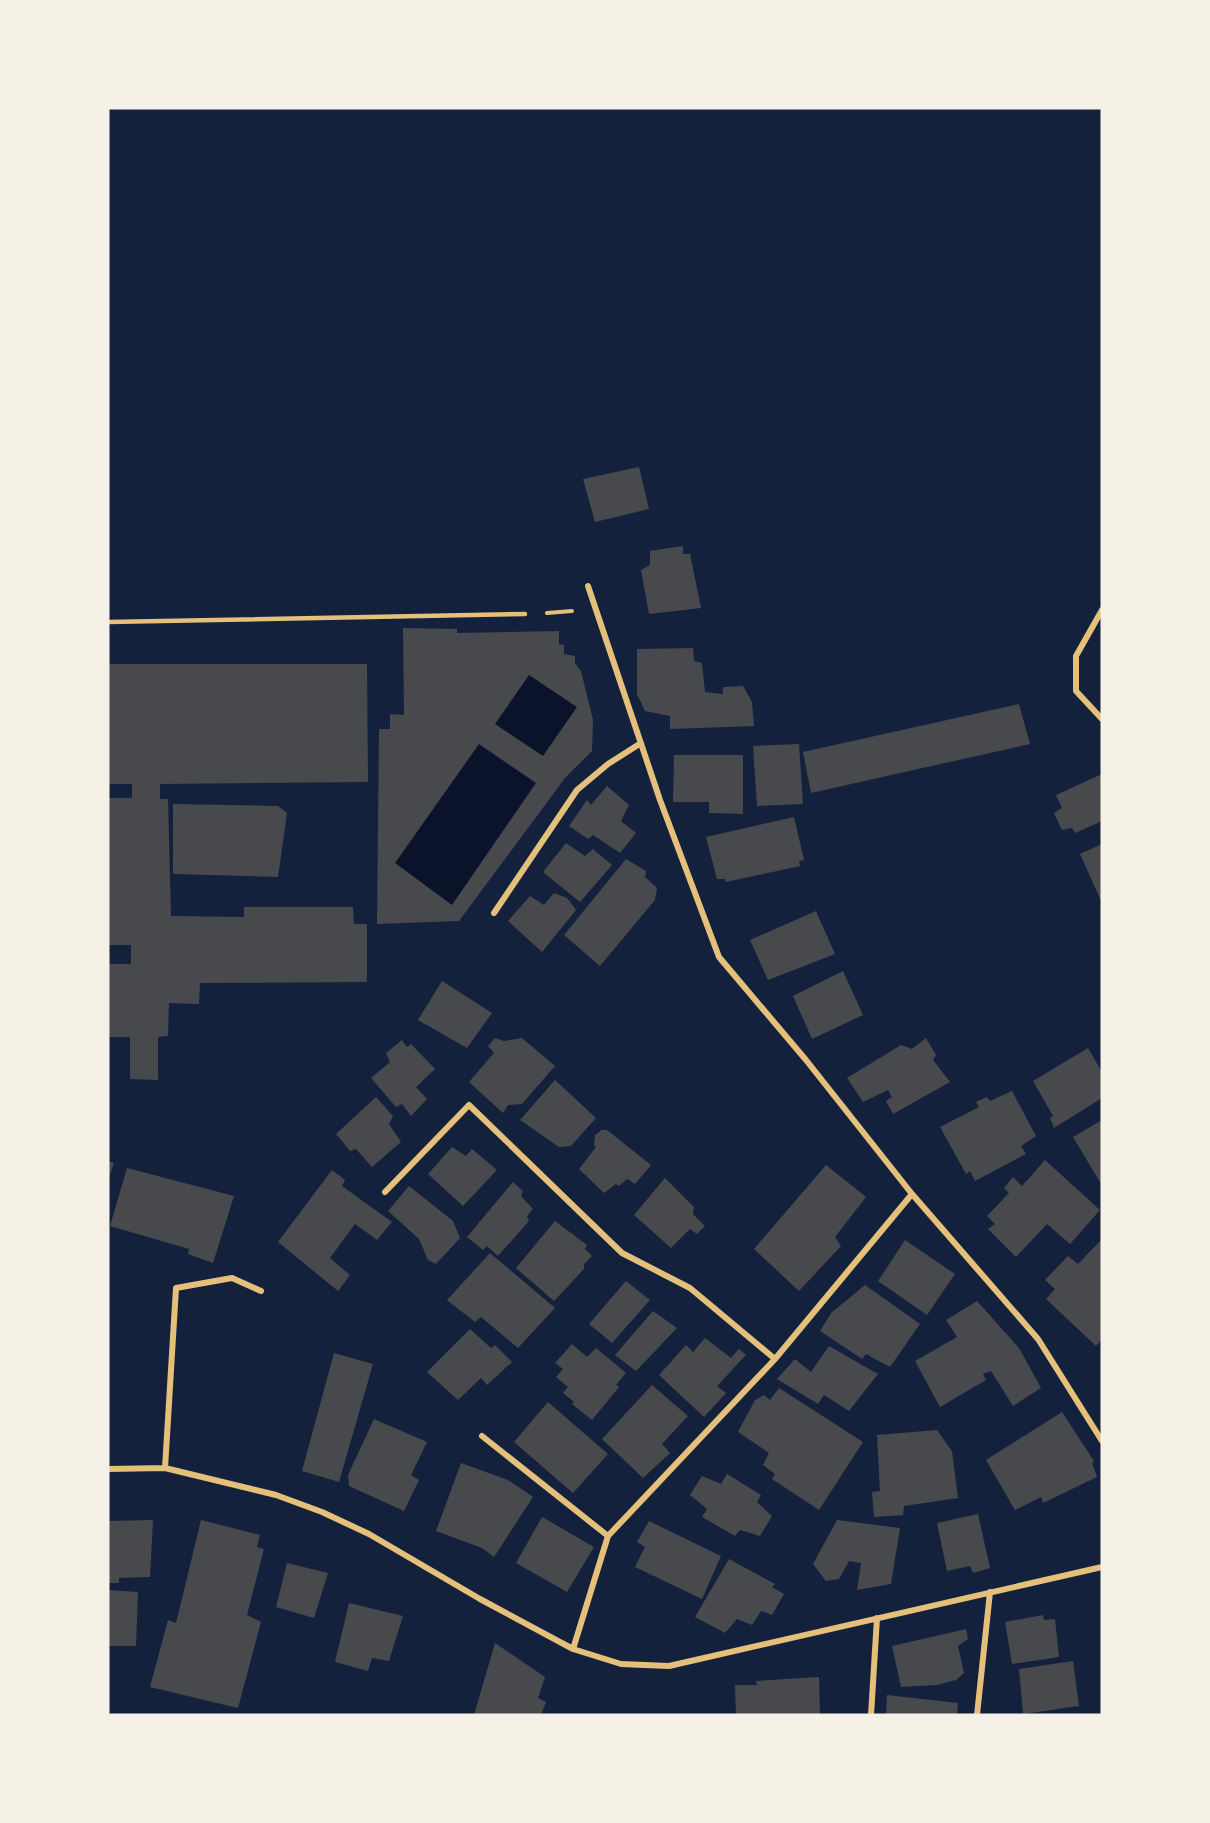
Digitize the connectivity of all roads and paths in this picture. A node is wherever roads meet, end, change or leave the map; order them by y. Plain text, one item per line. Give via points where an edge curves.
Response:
1 (588, 586) dead end
2 (596, 610) junction
3 (1102, 610) edge
4 (525, 614) joint
5 (108, 622) edge
6 (1102, 719) edge
7 (641, 743) junction
8 (494, 913) dead end
9 (385, 1192) dead end
10 (912, 1194) junction
11 (261, 1290) dead end
12 (775, 1359) junction
13 (482, 1436) dead end
14 (1102, 1441) edge
15 (165, 1468) junction
16 (108, 1469) edge
17 (608, 1536) junction
18 (1102, 1567) edge
19 (990, 1592) junction
20 (877, 1618) junction
21 (573, 1649) junction
22 (871, 1715) edge
23 (977, 1715) edge

1 - 2 street
2 - 4 path
2 - 7 street
3 - 6 street via 1076,656 1076,691
4 - 5 lane
7 - 8 street via 578,790
7 - 10 street via 719,957
9 - 12 street via 469,1105 622,1253 690,1288
10 - 12 street
10 - 14 street via 1038,1339
11 - 15 street via 232,1278 176,1288
12 - 17 street
13 - 17 street
15 - 16 street
15 - 21 street via 276,1495 322,1512 369,1534
17 - 21 street
18 - 19 street
19 - 20 street
19 - 23 street
20 - 21 street via 669,1666 621,1664
20 - 22 street

